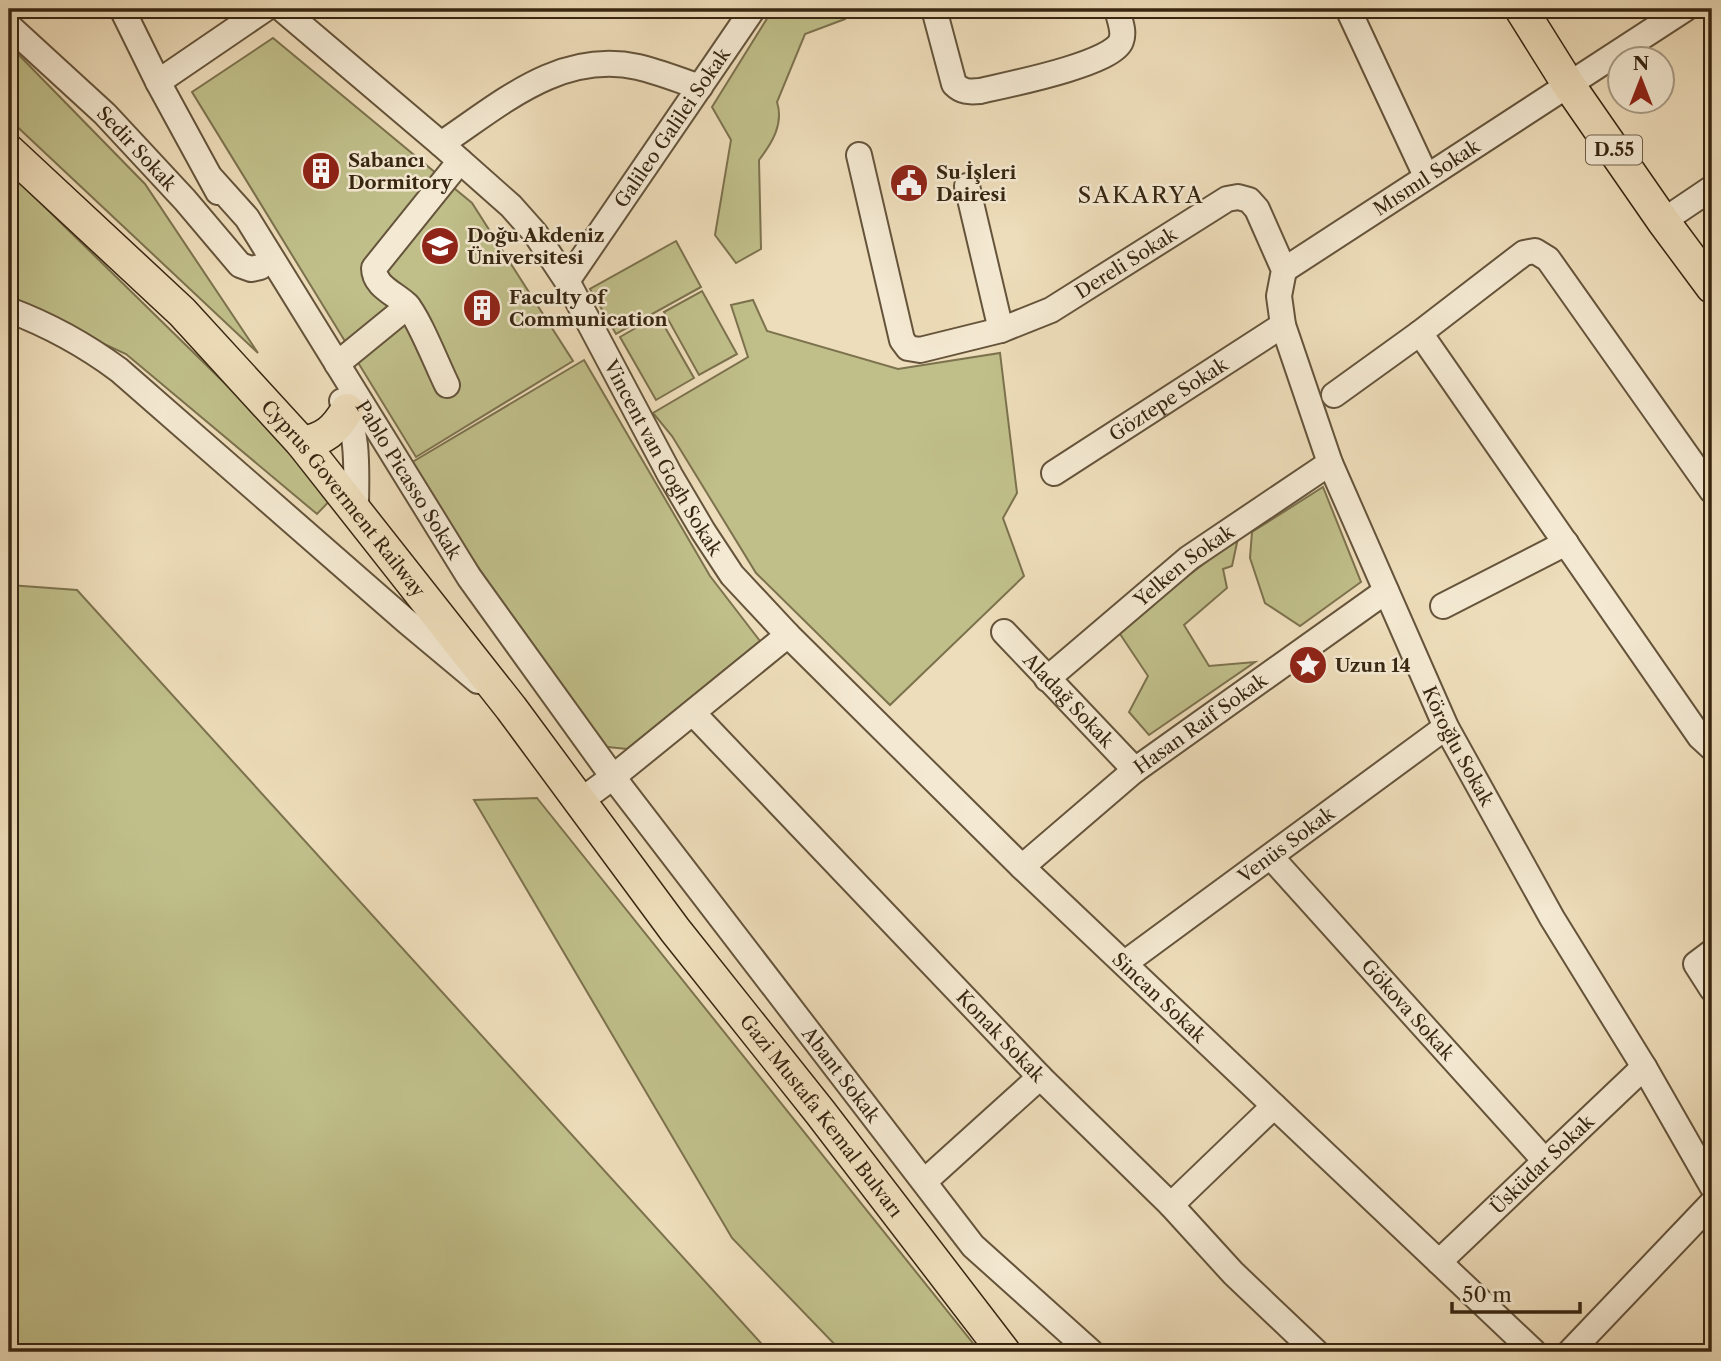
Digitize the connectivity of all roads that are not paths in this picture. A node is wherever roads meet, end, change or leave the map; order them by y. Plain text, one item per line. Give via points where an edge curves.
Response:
1 (122, 9) edge
2 (265, 9) edge
3 (282, 9) edge
4 (753, 9) edge
5 (934, 9) edge
6 (1117, 9) edge
7 (1348, 9) edge
8 (1521, 9) edge
9 (1685, 9) edge
10 (9, 26) edge
11 (158, 82) junction
12 (1568, 84) junction
13 (699, 87) junction
14 (441, 144) junction
15 (9, 151) edge
16 (859, 155) dead end
17 (460, 161) junction
18 (1426, 176) junction
19 (212, 179) junction
20 (967, 186) dead end
21 (1712, 188) edge
22 (1663, 221) junction
23 (260, 267) junction
24 (1284, 270) junction
25 (568, 281) junction
26 (1712, 287) edge
27 (408, 306) junction
28 (9, 310) edge
29 (1283, 325) junction
30 (1001, 330) junction
31 (1420, 333) junction
32 (337, 364) junction
33 (447, 385) dead end
34 (1334, 395) dead end
35 (347, 410) junction
36 (302, 443) junction
37 (1330, 463) junction
38 (1054, 473) dead end
39 (1712, 491) edge
40 (356, 510) junction
41 (1566, 543) junction
42 (1386, 591) junction
43 (1443, 606) dead end
44 (1004, 632) dead end
45 (788, 635) junction
46 (1047, 679) junction
47 (511, 708) junction
48 (693, 713) junction
49 (1446, 727) junction
50 (1712, 748) edge
51 (1135, 770) junction
52 (613, 777) junction
53 (579, 802) junction
54 (1271, 857) junction
55 (1022, 867) junction
56 (638, 880) joint
57 (1712, 952) edge
58 (1125, 963) junction
59 (1712, 989) edge
60 (1644, 1067) junction
61 (1040, 1077) junction
62 (1274, 1106) junction
63 (1545, 1161) junction
64 (925, 1181) junction
65 (1712, 1186) edge
66 (1712, 1203) edge
67 (1171, 1205) junction
68 (1439, 1262) junction
69 (1004, 1352) edge
70 (1091, 1352) edge
71 (1316, 1352) edge
72 (1534, 1352) edge
73 (1570, 1352) edge

1 - 11 street, Pablo Picasso Sokak
2 - 11 street
3 - 14 street, Vincent van Gogh Sokak
4 - 13 street, Galileo Galilei Sokak
5 - 6 street via 954,83 970,92 1080,65 1110,53 1123,32
7 - 18 street
8 - 12 main road, D.55
9 - 12 street, Mısmıl Sokak
10 - 23 street, Sedir Sokak via 105,114 240,265
11 - 19 street, Pablo Picasso Sokak
12 - 18 street, Mısmıl Sokak
12 - 22 main road, D.55
13 - 14 street via 638,67 571,67 540,79
13 - 25 street, Galileo Galilei Sokak
14 - 17 street, Vincent van Gogh Sokak
15 - 36 main road, Cyprus Goverment Railway via 183,312
16 - 30 street, Dereli Sokak via 902,340 908,348 920,350
17 - 25 street, Vincent van Gogh Sokak via 511,206
17 - 27 street via 374,268 378,281
18 - 24 street, Mısmıl Sokak
19 - 23 street, Pablo Picasso Sokak via 234,227
19 - 32 street, Pablo Picasso Sokak via 247,218
20 - 30 street
21 - 22 street
22 - 26 main road, D.55
23 - 35 street, Pablo Picasso Sokak
24 - 29 street, Köroğlu Sokak via 1279,296
24 - 30 street, Dereli Sokak via 1257,209 1249,200 1227,199 1051,310
25 - 45 street, Vincent van Gogh Sokak via 703,531 732,575
27 - 32 street
27 - 33 street
28 - 47 street via 62,332 119,370
29 - 37 street, Köroğlu Sokak
29 - 38 street, Göztepe Sokak
31 - 34 street
31 - 39 street via 1524,253 1535,251 1548,259
31 - 41 street
32 - 52 street, Pablo Picasso Sokak via 469,577
35 - 36 main road via 328,434
35 - 40 street, Pablo Picasso Sokak via 356,463
36 - 40 main road, Cyprus Goverment Railway
37 - 42 street, Köroğlu Sokak
37 - 46 street, Yelken Sokak via 1189,558
40 - 47 main road, Cyprus Goverment Railway
41 - 43 street
41 - 50 street
42 - 49 street, Köroğlu Sokak
42 - 51 street, Hasan Raif Sokak
44 - 46 street, Aladağ Sokak
45 - 48 street
45 - 55 street, Sincan Sokak
46 - 51 street, Aladağ Sokak
47 - 53 main road, Cyprus Goverment Railway
48 - 52 street
48 - 61 street, Konak Sokak
49 - 54 street, Venüs Sokak
49 - 60 street, Köroğlu Sokak via 1552,918
51 - 55 street, Hasan Raif Sokak
52 - 53 street
52 - 64 street, Abant Sokak
53 - 56 main road, Cyprus Goverment Railway
54 - 58 street, Venüs Sokak
54 - 63 street, Gökova Sokak
55 - 58 street, Sincan Sokak
56 - 69 main road, Gazi Mustafa Kemal Bulvarı
57 - 59 street via 1696,964
58 - 62 street, Sincan Sokak
60 - 63 street, Üsküdar Sokak
60 - 65 street, Köroğlu Sokak
61 - 64 street
61 - 67 street, Konak Sokak
62 - 67 street
62 - 68 street, Sincan Sokak
63 - 68 street, Üsküdar Sokak
64 - 70 street, Abant Sokak via 973,1246
66 - 73 street
67 - 71 street, Konak Sokak via 1233,1273
68 - 72 street, Sincan Sokak

